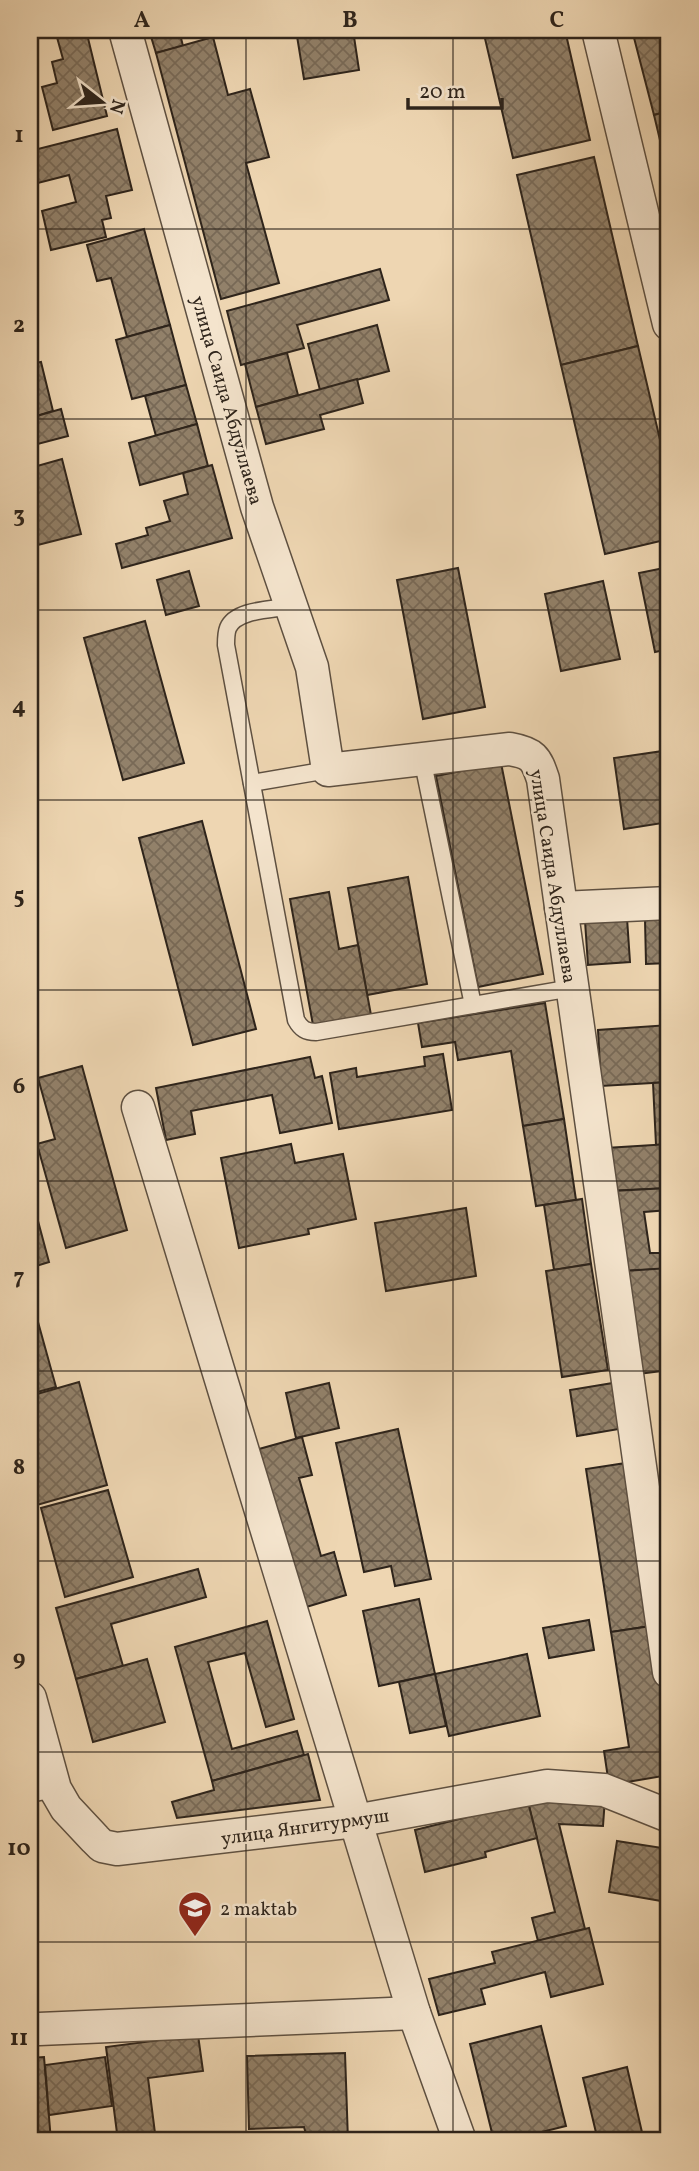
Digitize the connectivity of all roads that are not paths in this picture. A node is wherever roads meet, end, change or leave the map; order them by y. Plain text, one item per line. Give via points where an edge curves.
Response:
1 (125, 30) edge
2 (598, 30) edge
3 (669, 324) edge
4 (291, 606) junction
5 (422, 758) junction
6 (328, 770) junction
7 (252, 783) junction
8 (669, 904) edge
9 (561, 908) junction
10 (572, 988) junction
11 (472, 1005) junction
12 (138, 1107) dead end
13 (669, 1672) edge
14 (30, 1698) edge
15 (42, 1792) edge
16 (669, 1816) edge
17 (355, 1821) junction
18 (414, 2013) junction
19 (39, 2029) dead end
20 (460, 2141) edge

1 - 4 street, улица Саида Абдуллаева via 257,507
2 - 3 street
4 - 6 street, улица Саида Абдуллаева via 312,667
4 - 7 lane via 243,615 227,630
5 - 6 street, улица Саида Абдуллаева
5 - 9 street, улица Саида Абдуллаева via 510,749 526,752 537,761
5 - 11 lane
6 - 7 lane
7 - 11 lane via 300,1028 316,1032
8 - 9 street
9 - 10 street, улица Саида Абдуллаева
10 - 11 lane
10 - 13 street, улица Саида Абдуллаева
12 - 17 street
14 - 15 street, улица Янгитурмуш
15 - 17 street, улица Янгитурмуш via 66,1808 102,1846 117,1849
16 - 17 street, улица Янгитурмуш via 604,1790 547,1786
17 - 18 street
18 - 19 street
18 - 20 street

